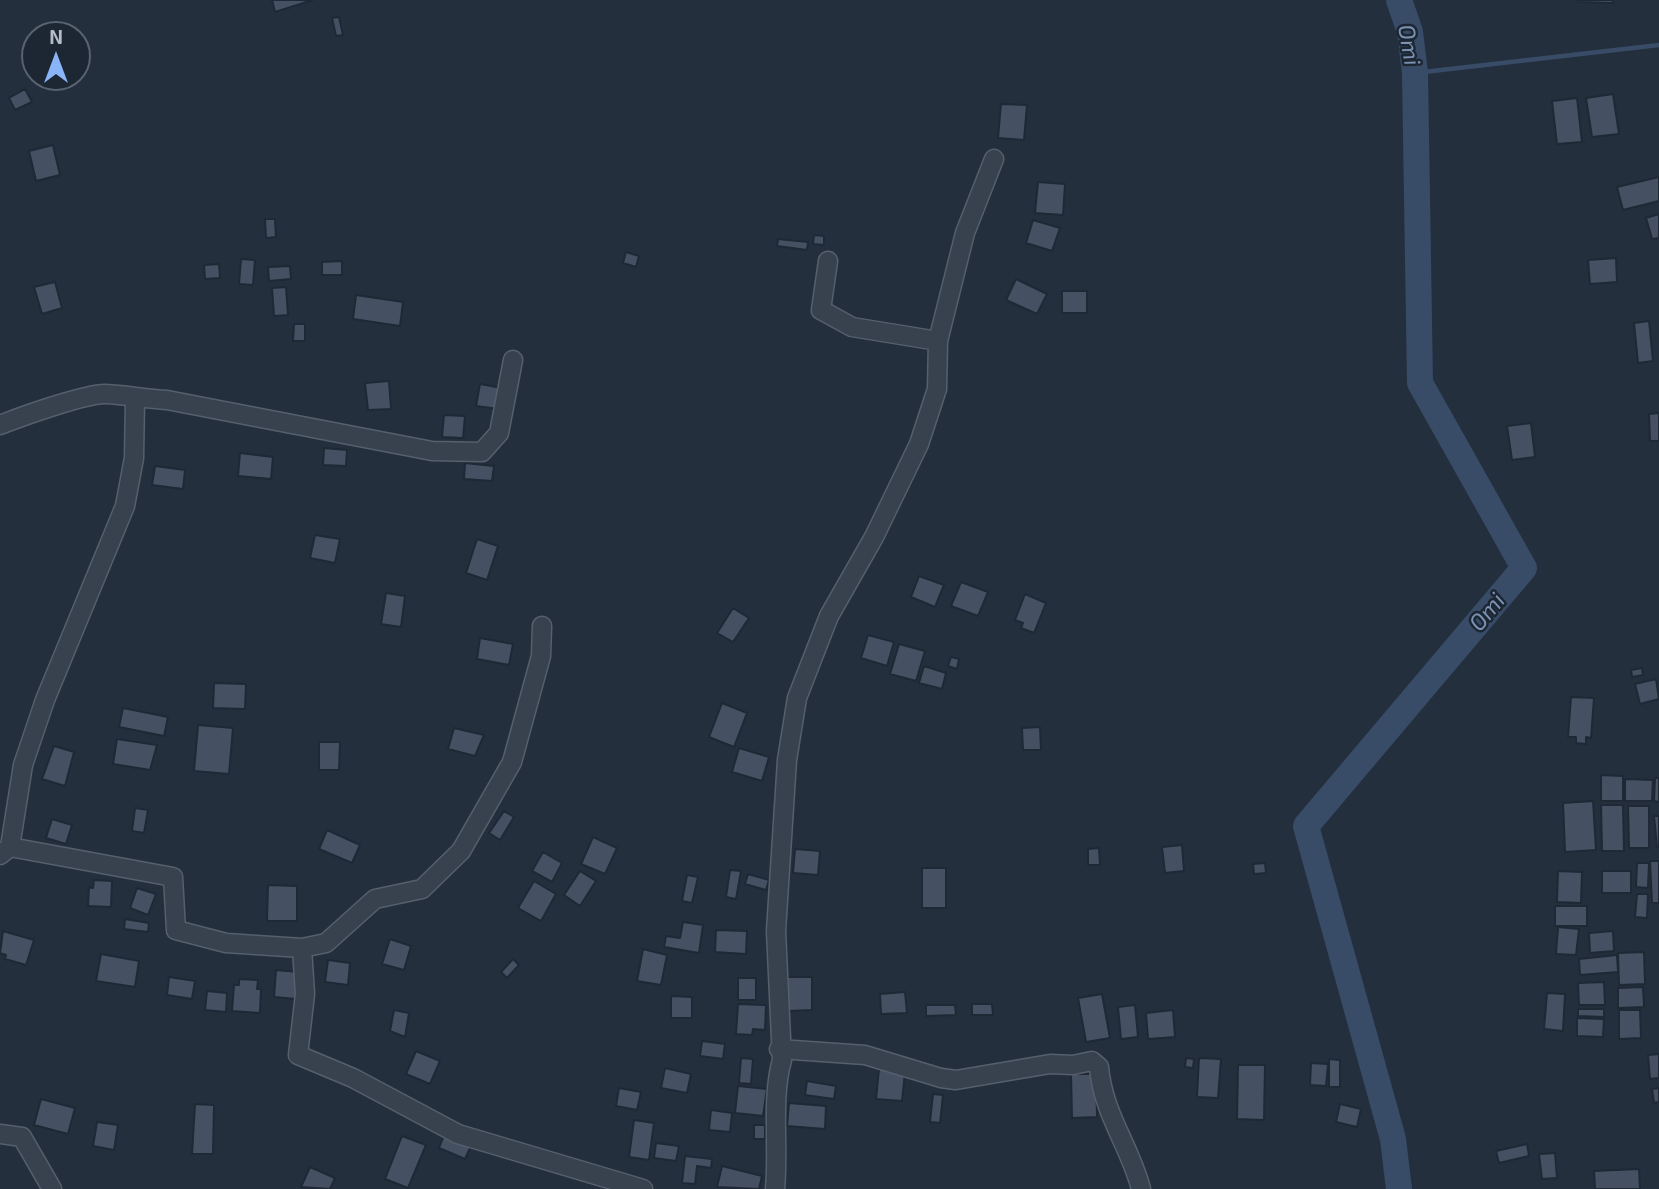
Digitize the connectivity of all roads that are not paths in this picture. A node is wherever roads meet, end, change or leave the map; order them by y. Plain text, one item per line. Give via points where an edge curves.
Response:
1 (994, 159) dead end
2 (828, 261) dead end
3 (938, 341) junction
4 (513, 360) dead end
5 (135, 399) junction
6 (0, 425) edge
7 (542, 626) dead end
8 (5, 851) edge
9 (302, 948) junction
10 (779, 1049) junction
11 (0, 1134) edge
12 (52, 1189) edge
13 (643, 1189) edge
14 (775, 1189) edge
15 (1141, 1189) edge

1 - 3 street via 965,233
2 - 3 street via 821,310 852,327
3 - 10 street via 937,389 919,444 829,616 797,698 787,760 776,931
4 - 5 street via 499,433 482,452 432,451 167,400
5 - 6 street via 104,393
5 - 8 street via 134,458 125,506 45,700 23,765
7 - 9 street via 541,656 512,762 461,851 422,889 375,900 326,943
8 - 9 street via 173,877 176,930 226,943
9 - 13 street via 305,994 298,1055 353,1078 458,1134
10 - 14 street
10 - 15 street via 864,1055 956,1080 1092,1061 1099,1067 1113,1125
11 - 12 street via 22,1137

